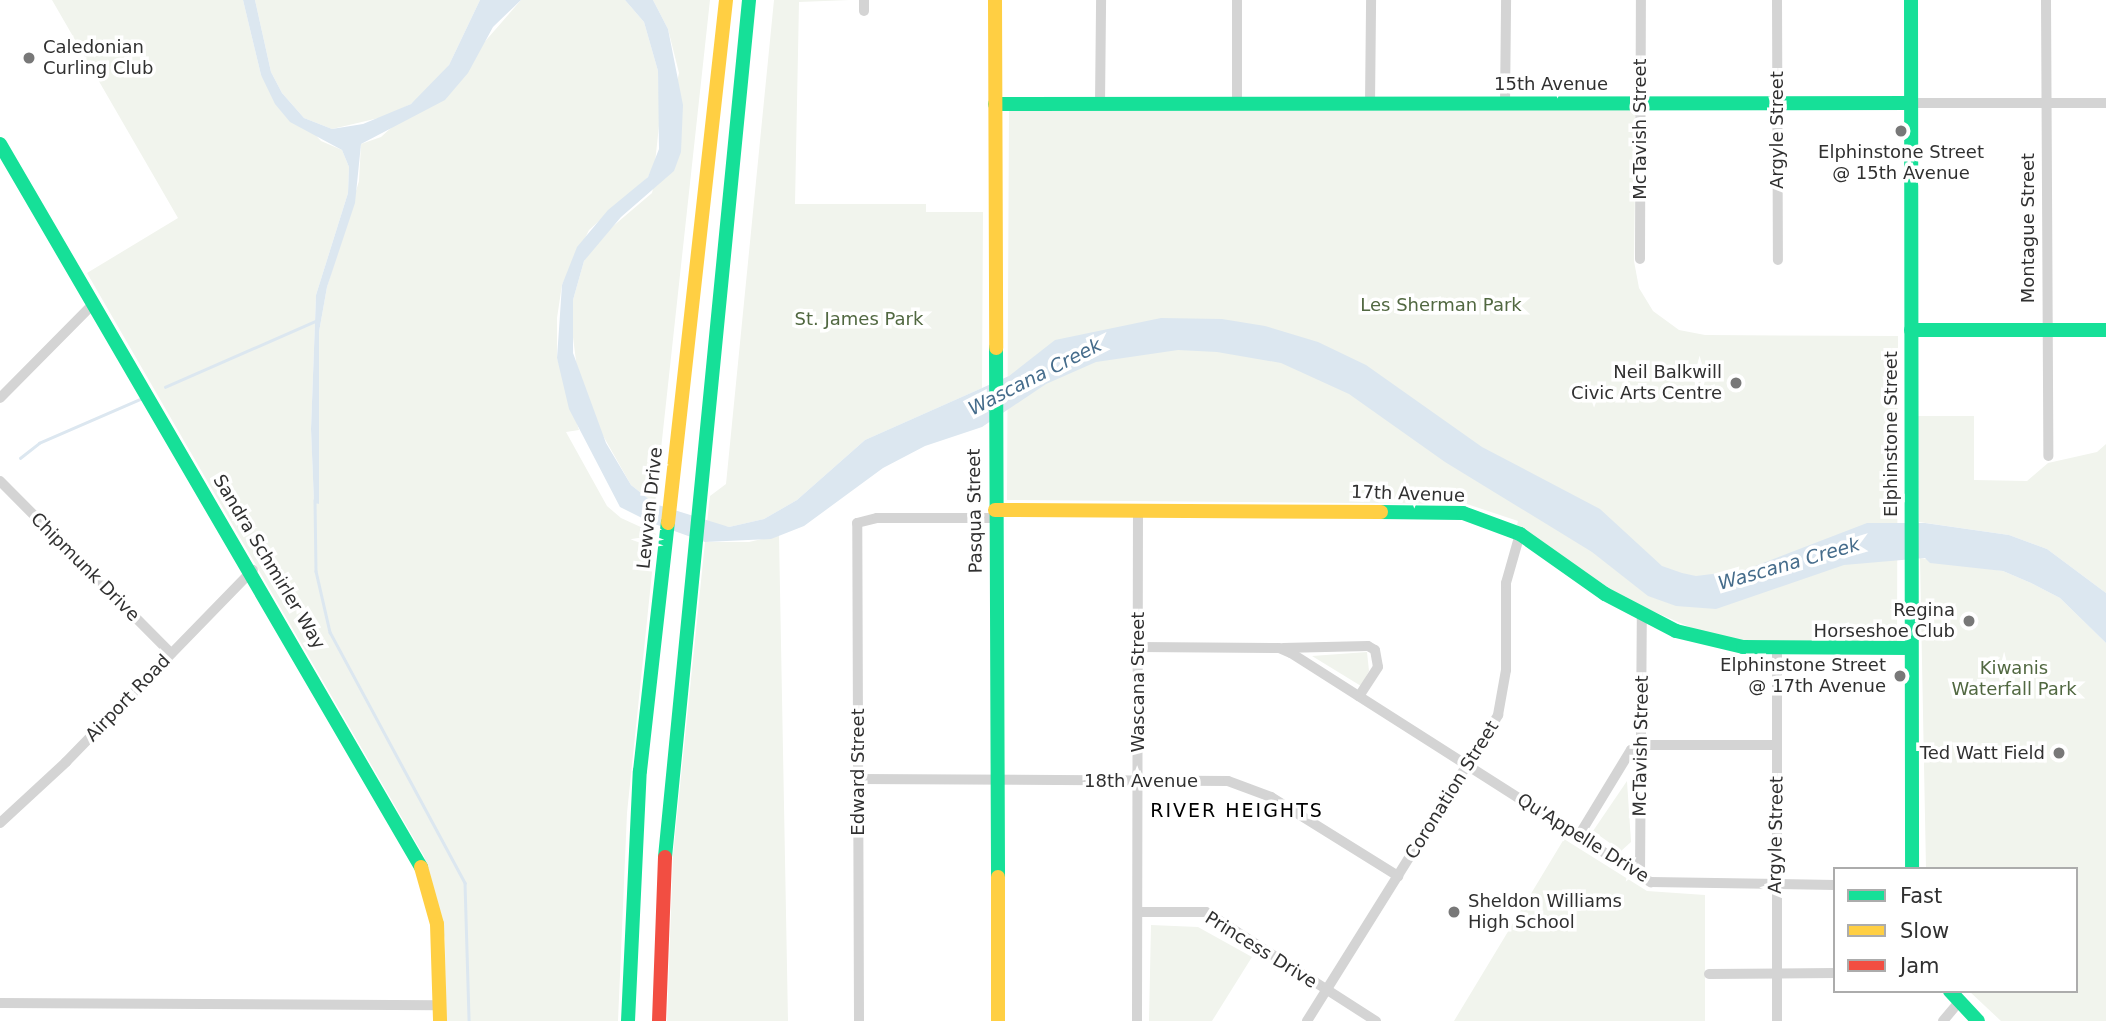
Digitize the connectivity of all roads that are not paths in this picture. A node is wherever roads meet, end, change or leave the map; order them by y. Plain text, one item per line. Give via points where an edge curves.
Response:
1 (726, 0) edge
2 (748, 0) edge
3 (995, 0) edge
4 (1101, 0) edge
5 (1237, 0) edge
6 (1371, 0) edge
7 (1506, 0) edge
8 (1641, 0) edge
9 (1777, 0) edge
10 (1911, 0) edge
11 (2046, 0) edge
12 (1505, 103) junction
13 (1640, 103) junction
14 (1777, 103) junction
15 (1911, 103) junction
16 (2046, 103) junction
17 (2106, 103) edge
18 (995, 104) junction
19 (1100, 104) junction
20 (1237, 104) junction
21 (1370, 104) junction
22 (0, 145) edge
23 (1640, 259) dead end
24 (1778, 260) dead end
25 (93, 304) junction
26 (1911, 330) junction
27 (2048, 330) junction
28 (2106, 330) edge
29 (0, 398) edge
30 (2048, 456) dead end
31 (0, 481) edge
32 (1138, 510) junction
33 (995, 514) junction
34 (857, 523) joint
35 (1520, 534) junction
36 (253, 570) junction
37 (1642, 616) junction
38 (1138, 647) junction
39 (1279, 648) junction
40 (1777, 648) junction
41 (1911, 648) junction
42 (171, 653) junction
43 (1359, 696) junction
44 (1642, 745) junction
45 (1777, 745) junction
46 (1467, 765) junction
47 (858, 779) junction
48 (998, 780) junction
49 (1138, 781) junction
50 (0, 823) edge
51 (1578, 837) junction
52 (1912, 867) edge
53 (1398, 876) junction
54 (1640, 876) junction
55 (1833, 885) edge
56 (1775, 886) junction
57 (1138, 912) junction
58 (1777, 973) junction
59 (1833, 973) edge
60 (1709, 974) dead end
61 (1326, 990) junction
62 (1954, 997) edge
63 (0, 1003) edge
64 (439, 1005) junction
65 (439, 1021) edge
66 (628, 1021) edge
67 (659, 1021) edge
68 (859, 1021) edge
69 (998, 1021) edge
70 (1137, 1021) edge
71 (1307, 1021) edge
72 (1376, 1021) edge
73 (1777, 1021) edge
74 (1943, 1021) edge
75 (1978, 1021) edge

1 - 66 street, Lewvan Drive via 636,826
2 - 67 street via 665,843
3 - 18 street, Pasqua Street
4 - 19 street
5 - 20 street
6 - 21 street
7 - 12 street
8 - 13 street, McTavish Street
9 - 14 street, Argyle Street
10 - 15 street, Elphinstone Street
11 - 16 street, Montague Street
12 - 13 street, 15th Avenue
12 - 21 street, 15th Avenue
13 - 14 street, 15th Avenue
13 - 23 street, McTavish Street
14 - 15 street, 15th Avenue
14 - 24 street, Argyle Street
15 - 16 street, 15th Avenue
15 - 26 street, Elphinstone Street
16 - 17 street, 15th Avenue
16 - 27 street, Montague Street
18 - 19 street, 15th Avenue
18 - 33 street, Pasqua Street
19 - 20 street, 15th Avenue
20 - 21 street, 15th Avenue
22 - 25 street, Sandra Schmirler Way
25 - 29 street
25 - 36 street, Sandra Schmirler Way
26 - 27 street
26 - 41 street, Elphinstone Street
27 - 28 street
27 - 30 street, Montague Street
31 - 42 street, Chipmunk Drive
32 - 33 street, 17th Avenue
32 - 35 street, 17th Avenue via 1440,510 1487,519
32 - 38 street, Wascana Street
33 - 34 street, 17th Avenue via 877,518
33 - 48 street, Pasqua Street
34 - 47 street, Edward Street
35 - 37 street, 17th Avenue
35 - 46 street, Coronation Street via 1506,583 1503,699
36 - 42 street, Airport Road
36 - 64 street, Sandra Schmirler Way via 417,855 437,924
37 - 40 street, 17th Avenue via 1711,640
37 - 44 street, McTavish Street
38 - 39 street
38 - 49 street, Wascana Street
39 - 43 street, Qu'Appelle Drive
39 - 43 street via 1368,646 1375,650 1378,667
40 - 41 street, 17th Avenue
40 - 45 street, Argyle Street
41 - 52 street, Elphinstone Street
42 - 50 street, Airport Road
43 - 46 street, Qu'Appelle Drive
44 - 45 street
44 - 51 street via 1632,750
44 - 54 street, McTavish Street
45 - 56 street, Argyle Street
46 - 51 street, Qu'Appelle Drive
46 - 53 street, Coronation Street
47 - 48 street, 18th Avenue
47 - 68 street, Edward Street
48 - 49 street, 18th Avenue
48 - 69 street, Pasqua Street
49 - 53 street, 18th Avenue via 1228,781 1271,797
49 - 57 street, Wascana Street
51 - 54 street, Qu'Appelle Drive
53 - 61 street, Coronation Street
54 - 56 street, Qu'Appelle Drive via 1665,886
55 - 56 street, Qu'Appelle Drive
56 - 58 street, Argyle Street
57 - 61 street, Princess Drive via 1206,912
57 - 70 street, Wascana Street
58 - 59 street
58 - 60 street
58 - 73 street, Argyle Street
61 - 71 street, Coronation Street
61 - 72 street, Princess Drive
62 - 74 street
62 - 75 street
63 - 64 street
64 - 65 street, Sandra Schmirler Way

